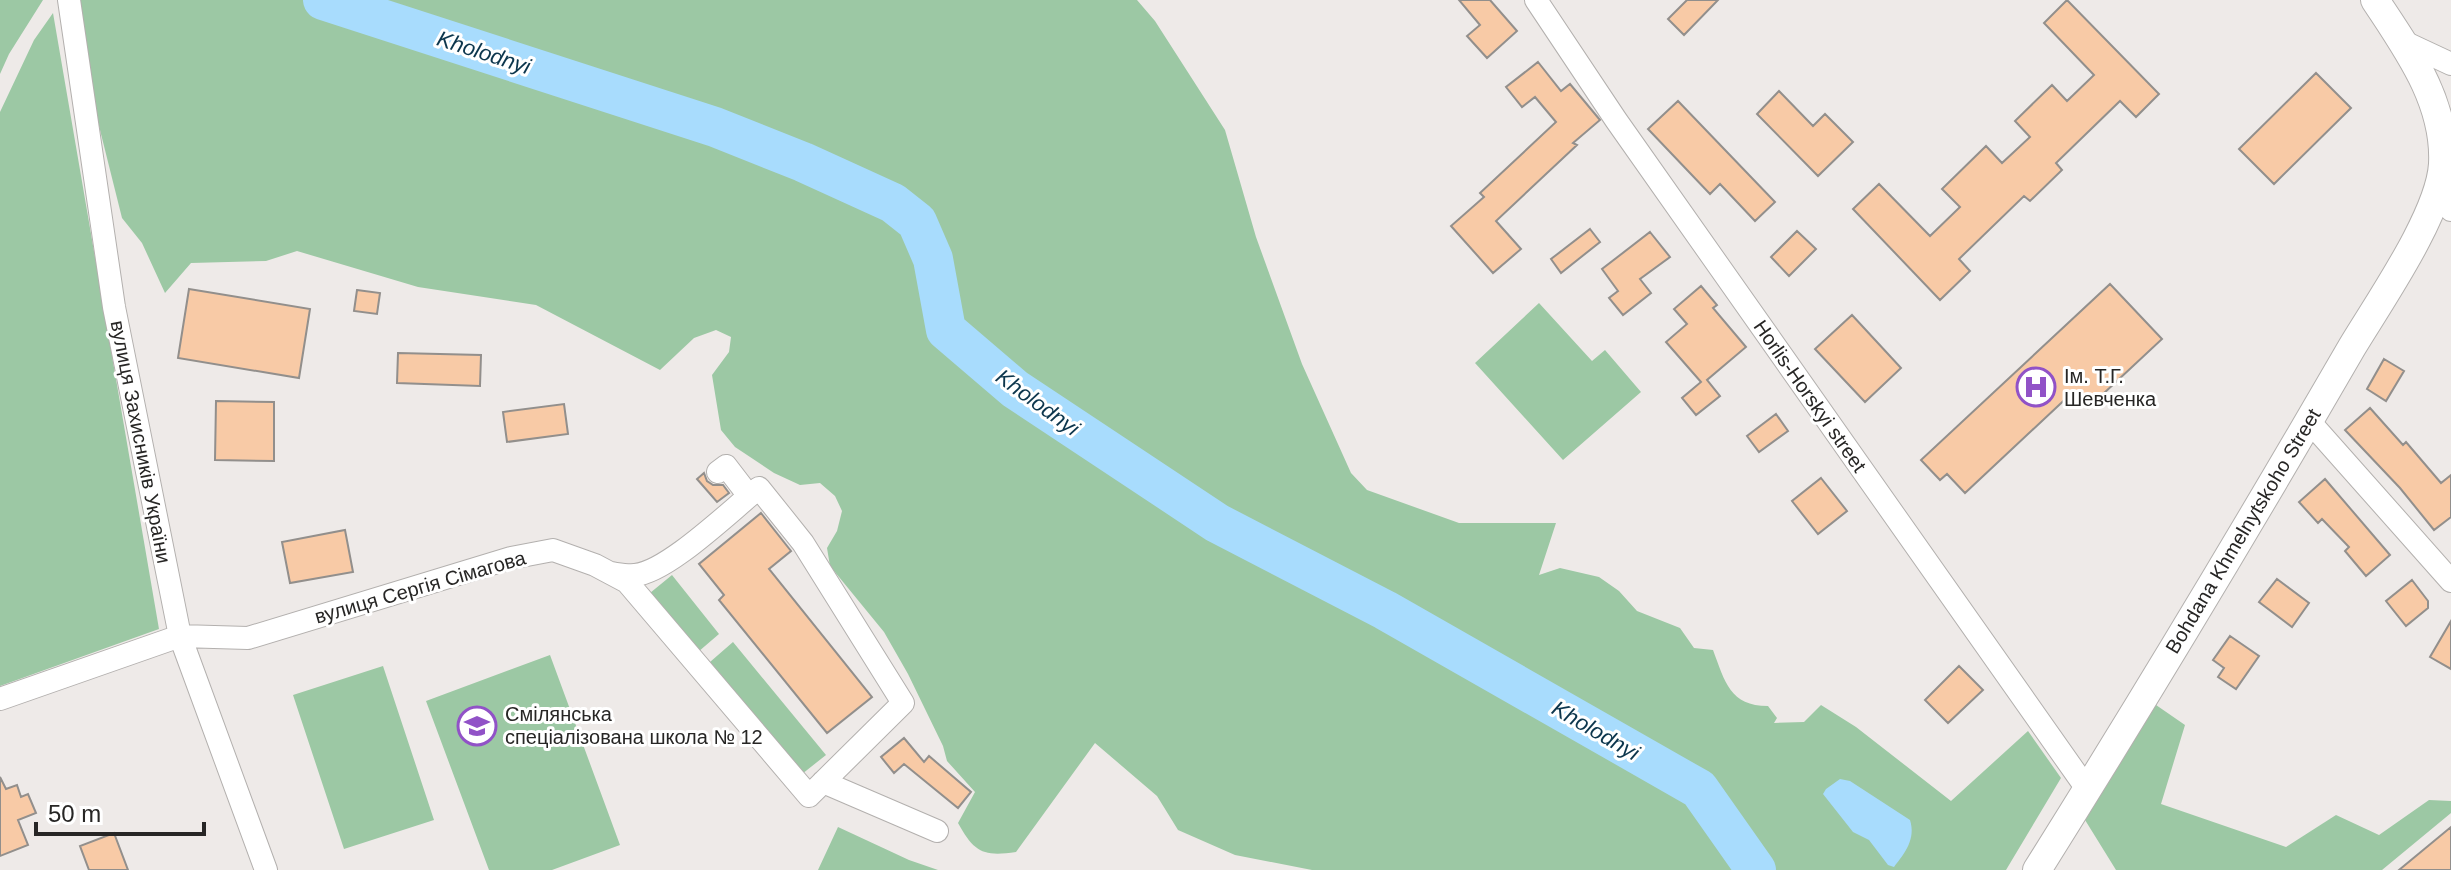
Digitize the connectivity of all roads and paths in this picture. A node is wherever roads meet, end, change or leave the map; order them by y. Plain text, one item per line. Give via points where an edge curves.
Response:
1 (69, 0) edge
2 (1536, 0) edge
3 (2375, 0) edge
4 (2402, 41) junction
5 (2451, 64) edge
6 (2444, 205) edge
7 (2309, 421) junction
8 (610, 573) junction
9 (2451, 581) edge
10 (180, 636) junction
11 (0, 699) edge
12 (823, 782) junction
13 (2087, 789) junction
14 (937, 831) dead end
15 (266, 870) edge
16 (2037, 870) edge

1 - 10 street, вулиця Захисників України via 114,307
2 - 13 street, Horlis-Horskyi street
3 - 4 main road, Bohdana Khmelnytskoho Street
4 - 5 street
4 - 6 main road, Bohdana Khmelnytskoho Street via 2424,78 2440,124
6 - 7 main road, Bohdana Khmelnytskoho Street
7 - 9 street
7 - 13 main road, Bohdana Khmelnytskoho Street
8 - 10 street, вулиця Сергія Сімагова via 553,550 248,638
8 - 12 street, вулиця Сергія Сімагова via 627,582 809,796
8 - 12 street via 651,571 671,559 733,483 759,488 803,543 903,703
10 - 11 street, вулиця Сергія Сімагова
10 - 15 street, вулиця Захисників України
12 - 14 street
13 - 16 main road, Bohdana Khmelnytskoho Street

